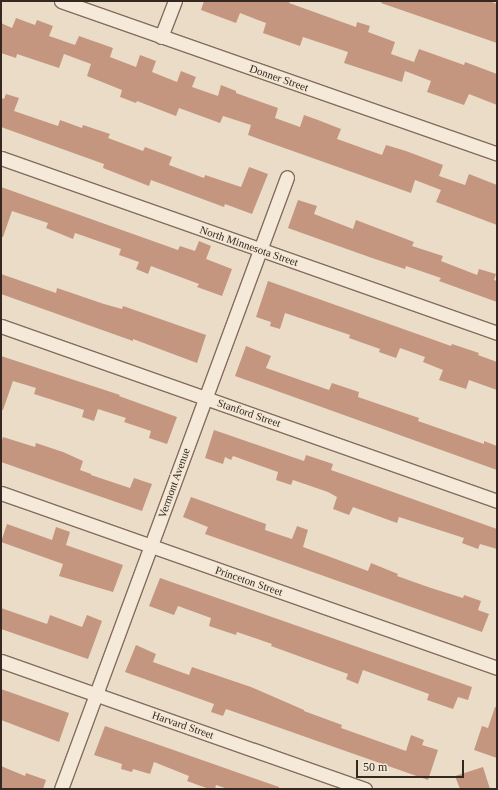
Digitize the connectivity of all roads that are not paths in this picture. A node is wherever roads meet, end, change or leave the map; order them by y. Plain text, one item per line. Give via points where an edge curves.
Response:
1 (61, 1) edge
2 (175, 1) edge
3 (161, 37) junction
4 (497, 154) edge
5 (1, 158) edge
6 (287, 177) dead end
7 (260, 250) junction
8 (1, 326) edge
9 (497, 333) edge
10 (205, 398) junction
11 (1, 493) edge
12 (497, 501) edge
13 (151, 546) junction
14 (1, 661) edge
15 (497, 668) edge
16 (96, 694) junction
17 (61, 789) edge
18 (365, 789) edge

1 - 3 street, Donner Street
2 - 3 street
3 - 4 street, Donner Street
5 - 7 street, North Minnesota Street
6 - 7 street, Vermont Avenue
7 - 9 street, North Minnesota Street
7 - 10 street, Vermont Avenue
8 - 10 street, Stanford Street
10 - 12 street, Stanford Street
10 - 13 street, Vermont Avenue
11 - 13 street, Princeton Street
13 - 15 street, Princeton Street
13 - 16 street, Vermont Avenue
14 - 16 street, Harvard Street
16 - 17 street, Vermont Avenue
16 - 18 street, Harvard Street

